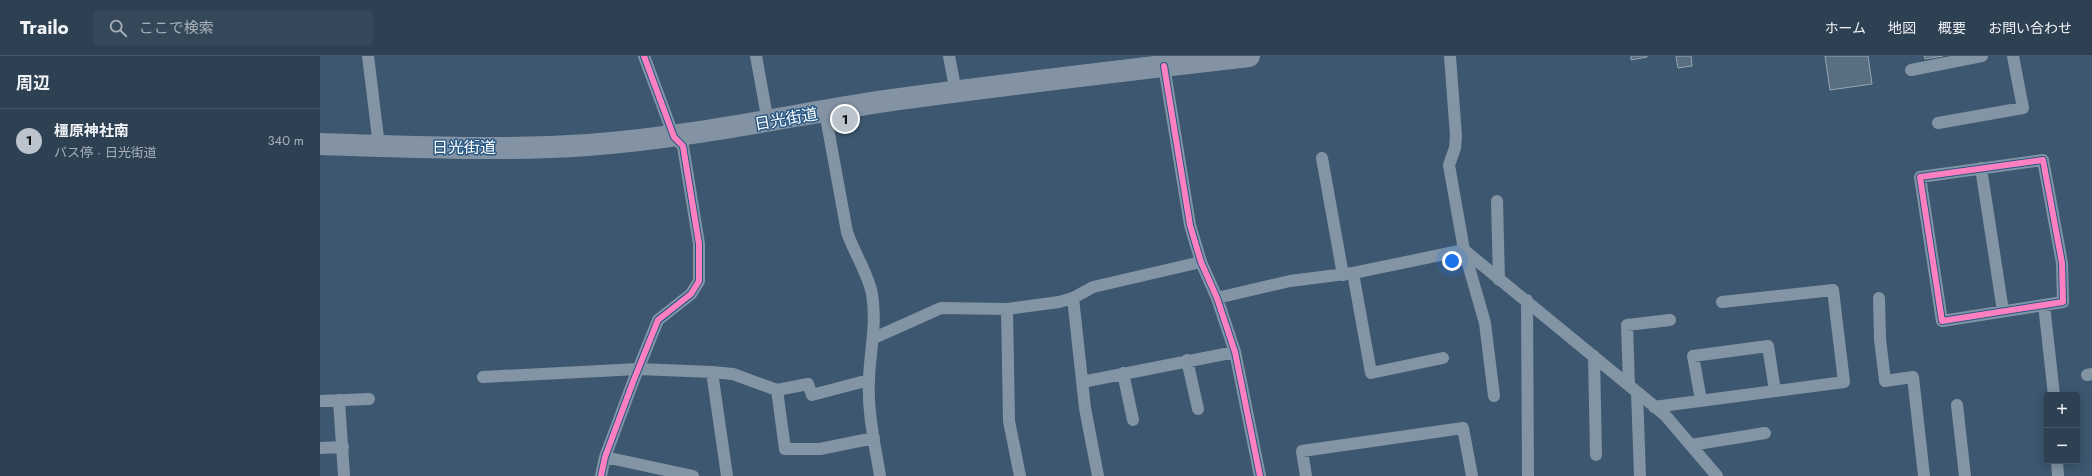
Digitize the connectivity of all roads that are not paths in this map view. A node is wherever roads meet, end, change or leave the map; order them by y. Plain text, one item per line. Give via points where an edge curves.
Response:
1 (368, 56) edge
2 (644, 56) edge
3 (756, 56) edge
4 (949, 56) edge
5 (1249, 56) edge
6 (1450, 56) edge
7 (1982, 56) edge
8 (2013, 56) edge
9 (1193, 59) edge
10 (1164, 66) junction
11 (1911, 70) dead end
12 (956, 92) junction
13 (825, 112) junction
14 (768, 122) junction
15 (1938, 123) dead end
16 (674, 137) junction
17 (320, 144) edge
18 (379, 146) junction
19 (1322, 158) dead end
20 (1981, 168) junction
21 (1497, 201) dead end
22 (1464, 250) junction
23 (1201, 262) junction
24 (1348, 274) junction
25 (1499, 280) junction
26 (1073, 298) junction
27 (1217, 298) junction
28 (1879, 298) dead end
29 (1527, 300) junction
30 (1722, 302) dead end
31 (2044, 305) junction
32 (1007, 309) junction
33 (2003, 311) junction
34 (1670, 320) dead end
35 (874, 338) junction
36 (1235, 352) junction
37 (1594, 356) junction
38 (1443, 358) dead end
39 (1187, 360) junction
40 (638, 369) junction
41 (712, 372) junction
42 (1123, 373) junction
43 (483, 377) dead end
44 (869, 380) junction
45 (1082, 382) junction
46 (1633, 389) junction
47 (777, 390) junction
48 (1775, 391) junction
49 (2054, 392) edge
50 (1494, 396) dead end
51 (368, 399) dead end
52 (339, 400) junction
53 (1701, 400) junction
54 (320, 401) edge
55 (1956, 405) dead end
56 (1654, 407) junction
57 (1198, 410) dead end
58 (1133, 420) dead end
59 (1765, 433) dead end
60 (874, 438) junction
61 (1691, 445) junction
62 (343, 447) junction
63 (320, 448) edge
64 (1596, 456) dead end
65 (605, 457) junction
66 (2057, 464) edge
67 (344, 476) edge
68 (601, 476) edge
69 (693, 476) edge
70 (727, 476) edge
71 (880, 476) edge
72 (1020, 476) edge
73 (1098, 476) edge
74 (1260, 476) edge
75 (1306, 476) edge
76 (1472, 476) edge
77 (1528, 476) edge
78 (1640, 476) edge
79 (1717, 476) edge
80 (1924, 476) edge
81 (1965, 476) edge
82 (2058, 476) edge

1 - 18 street
2 - 16 street
3 - 14 street
4 - 12 street
5 - 9 highway, 日光街道
6 - 22 street via 1456,136 1449,165
7 - 11 street
8 - 15 street via 2023,108
9 - 10 highway, 日光街道
10 - 12 highway, 日光街道
10 - 23 street via 1190,225
12 - 13 highway, 日光街道
13 - 14 highway, 日光街道
13 - 35 street via 847,232 869,281
14 - 16 highway, 日光街道
16 - 18 highway, 日光街道 via 587,145
16 - 40 street via 682,146 684,154 699,244 698,280 691,294 658,320
17 - 18 highway, 日光街道
19 - 24 street
20 - 31 street via 2042,160 2062,263 2063,302
20 - 33 street
20 - 33 street via 1920,177 1942,321
21 - 25 street
22 - 24 street
22 - 25 street
22 - 50 street via 1485,323
23 - 26 street via 1093,287
23 - 27 street
24 - 27 street via 1290,282
24 - 38 street via 1371,373
25 - 29 street
26 - 32 street
26 - 45 street
27 - 36 street
28 - 80 street via 1885,381 1913,377
29 - 37 street
29 - 77 street
30 - 48 street via 1833,290 1844,382
31 - 33 street
31 - 49 street
32 - 35 street via 941,308
32 - 72 street via 1009,421
34 - 46 street via 1627,324
35 - 44 street
36 - 39 street
36 - 74 street
37 - 46 street
37 - 64 street
39 - 42 street
39 - 57 street
40 - 41 street
40 - 43 street
40 - 65 street
41 - 47 street via 733,374
41 - 70 street
42 - 45 street
42 - 58 street
44 - 47 street via 812,395 808,384
44 - 60 street
45 - 73 street
46 - 56 street
46 - 78 street
47 - 60 street via 786,449 820,449
48 - 53 street
48 - 53 street via 1768,346 1693,356
51 - 52 street
52 - 54 street
52 - 62 street
53 - 56 street
55 - 81 street
56 - 61 street via 1665,414
59 - 61 street
60 - 71 street
61 - 79 street
62 - 63 street
62 - 67 street
65 - 68 street
65 - 69 street
66 - 82 street
75 - 76 street via 1302,451 1463,428

